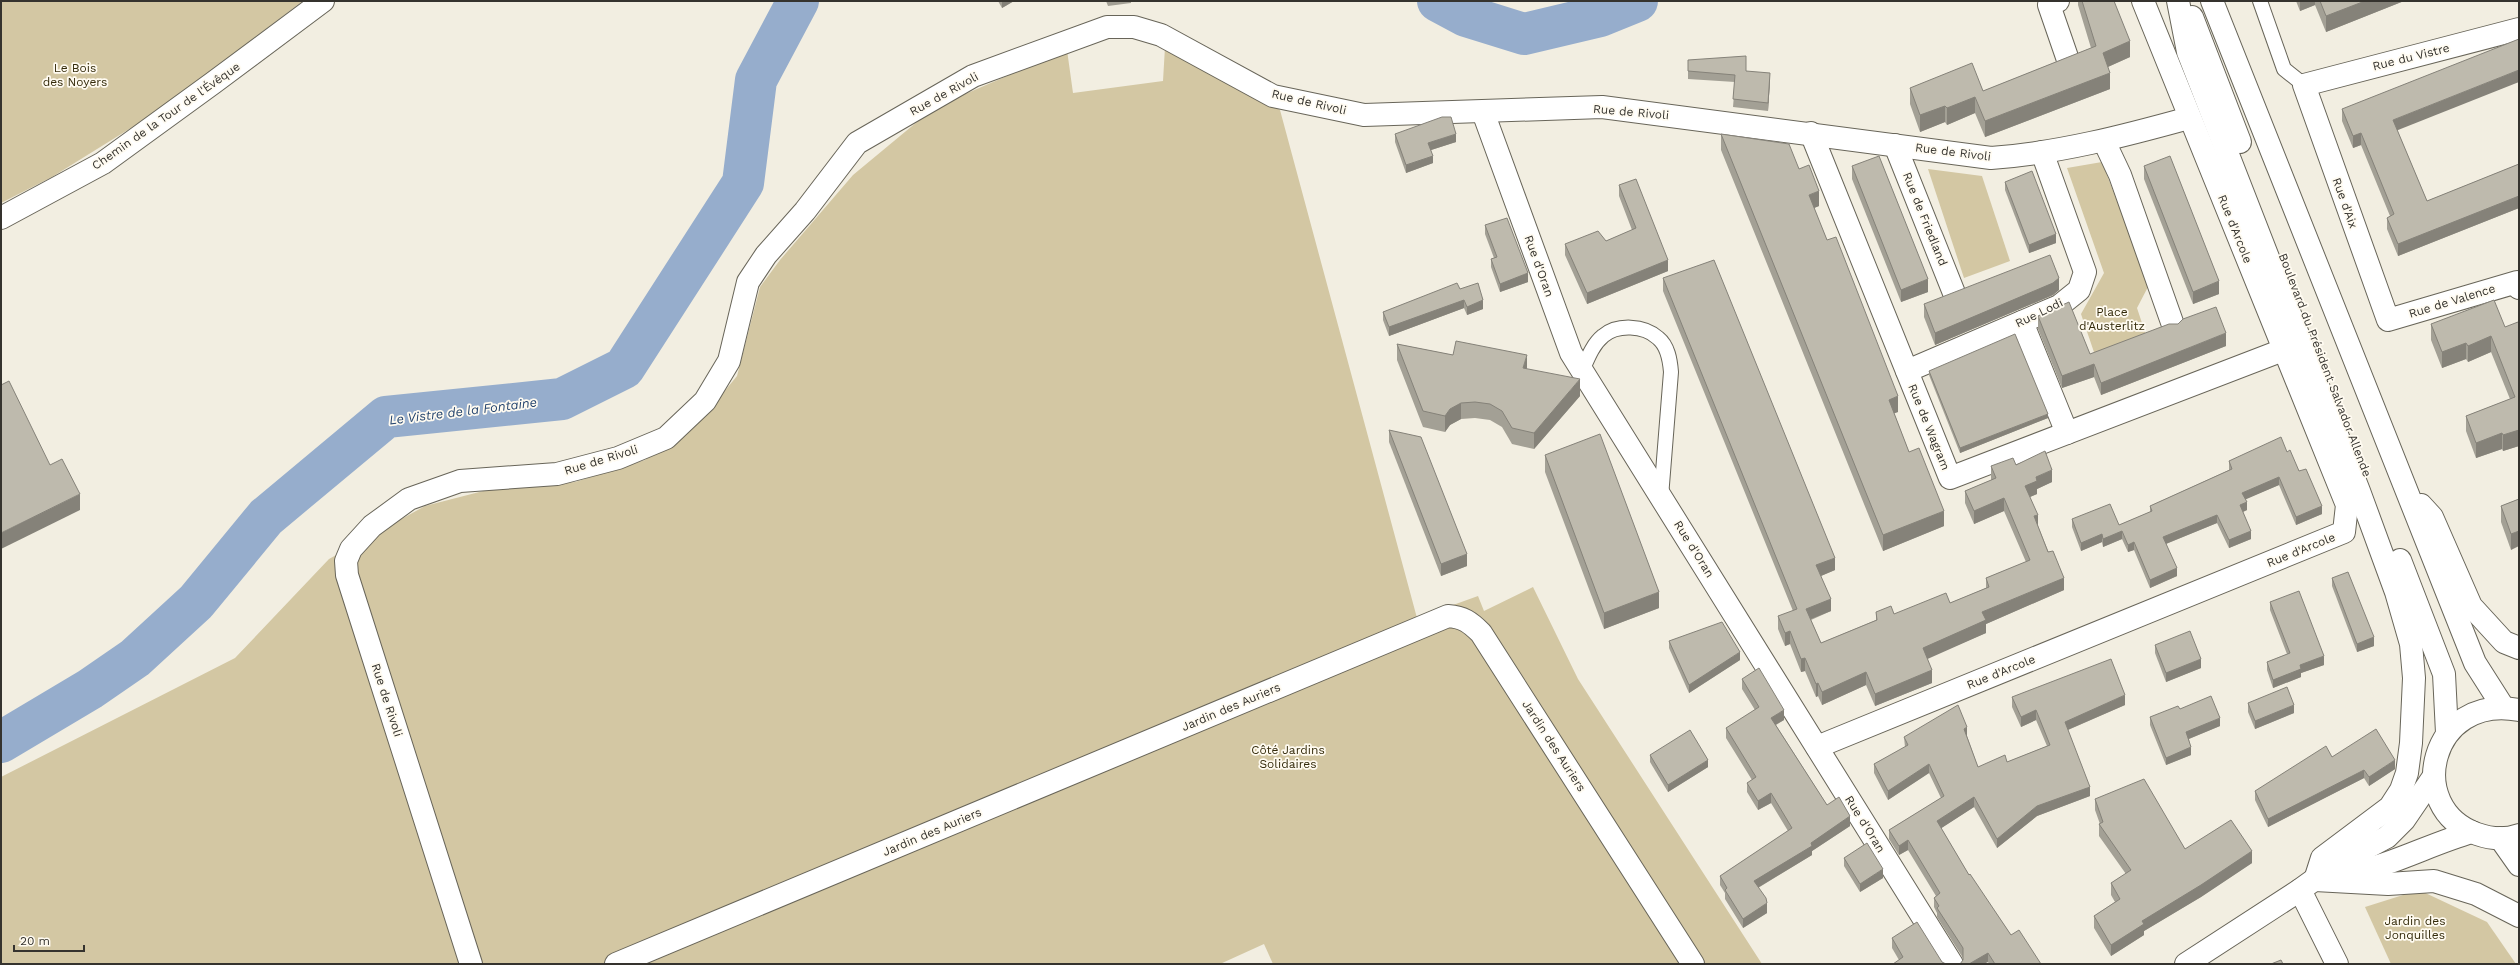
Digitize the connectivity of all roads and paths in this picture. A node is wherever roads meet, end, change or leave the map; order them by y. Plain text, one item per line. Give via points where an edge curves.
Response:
1 (323, 1) edge
2 (2058, 1) edge
3 (2143, 1) edge
4 (2178, 1) edge
5 (2186, 1) edge
6 (2212, 1) edge
7 (2260, 1) edge
8 (2519, 29) edge
9 (2068, 60) edge
10 (2304, 85) junction
11 (1483, 112) junction
12 (2189, 118) junction
13 (1810, 133) junction
14 (2104, 141) junction
15 (1895, 144) junction
16 (2042, 152) junction
17 (1, 218) edge
18 (2518, 285) edge
19 (1954, 293) edge
20 (2388, 320) joint
21 (2022, 322) junction
22 (2173, 325) edge
23 (2284, 350) junction
24 (1582, 371) junction
25 (1907, 371) junction
26 (2067, 433) junction
27 (2403, 484) junction
28 (1661, 497) junction
29 (2519, 648) edge
30 (2511, 708) edge
31 (2447, 733) junction
32 (1817, 747) junction
33 (2434, 776) junction
34 (2472, 832) junction
35 (2510, 837) edge
36 (2519, 865) edge
37 (2307, 885) junction
38 (2519, 916) edge
39 (471, 964) edge
40 (616, 964) edge
41 (1693, 964) edge
42 (1952, 964) edge
43 (2186, 964) edge
44 (2337, 964) edge

1 - 17 street, Chemin de la Tour de l'Évêque via 103,163
2 - 9 street via 2049,5
3 - 12 street, Rue d'Arcole
4 - 37 street via 2188,52 2359,491 2412,644 2414,678 2411,743 2407,773 2401,790 2390,807 2322,858
5 - 31 street, Boulevard du Président Salvador Allende via 2444,674
6 - 27 street, Boulevard du Président Salvador Allende
7 - 10 lane via 2284,68
8 - 10 street, Rue du Vistre
10 - 20 street, Rue d'Aix
11 - 13 street, Rue de Rivoli via 1602,107
11 - 24 street, Rue d'Oran via 1570,353
11 - 39 street, Rue de Rivoli via 1364,115 1273,96 1161,35 1134,27 1106,27 973,76 857,143 805,211 766,255 748,282 729,361 705,401 666,438 618,458 557,474 460,482 409,499 372,526 351,549 346,561 347,575
12 - 14 street, Rue de Rivoli
12 - 23 street, Rue d'Arcole
13 - 15 street, Rue de Rivoli
13 - 25 street, Rue de Wagram
14 - 16 street, Rue de Rivoli
14 - 22 street via 2120,175
15 - 16 street, Rue de Rivoli via 1991,158
15 - 19 street, Rue de Friedland
16 - 21 street, Rue Lodi via 2085,272 2079,290 2059,306
18 - 20 street, Rue de Valence
21 - 25 street, Rue Lodi
21 - 26 street
23 - 26 street, Rue de Wagram
23 - 32 street, Rue d'Arcole via 2347,505 2344,532
24 - 28 street, Rue d'Oran
24 - 28 lane via 1593,348 1603,336 1612,331 1635,328 1648,331 1659,338 1666,348 1671,372
25 - 26 street, Rue de Wagram via 1950,478
27 - 29 street via 2432,517 2471,606 2504,642
27 - 30 street, Boulevard du Président Salvador Allende via 2474,663
28 - 32 street, Rue d'Oran
30 - 31 street, Boulevard du Président Salvador Allende via 2487,708 2472,713 2458,721
31 - 33 street, Boulevard du Président Salvador Allende via 2435,761
32 - 42 street, Rue d'Oran
33 - 34 street, Boulevard du Président Salvador Allende via 2445,809 2457,823
33 - 37 street via 2404,820 2387,837 2336,864
34 - 35 street, Boulevard du Président Salvador Allende
34 - 37 street via 2369,870
35 - 36 street, Boulevard du Président Salvador Allende
37 - 38 street via 2434,881 2476,894
37 - 43 street
37 - 44 street
40 - 41 street, Jardin des Auriers via 1448,616 1461,617 1481,633

